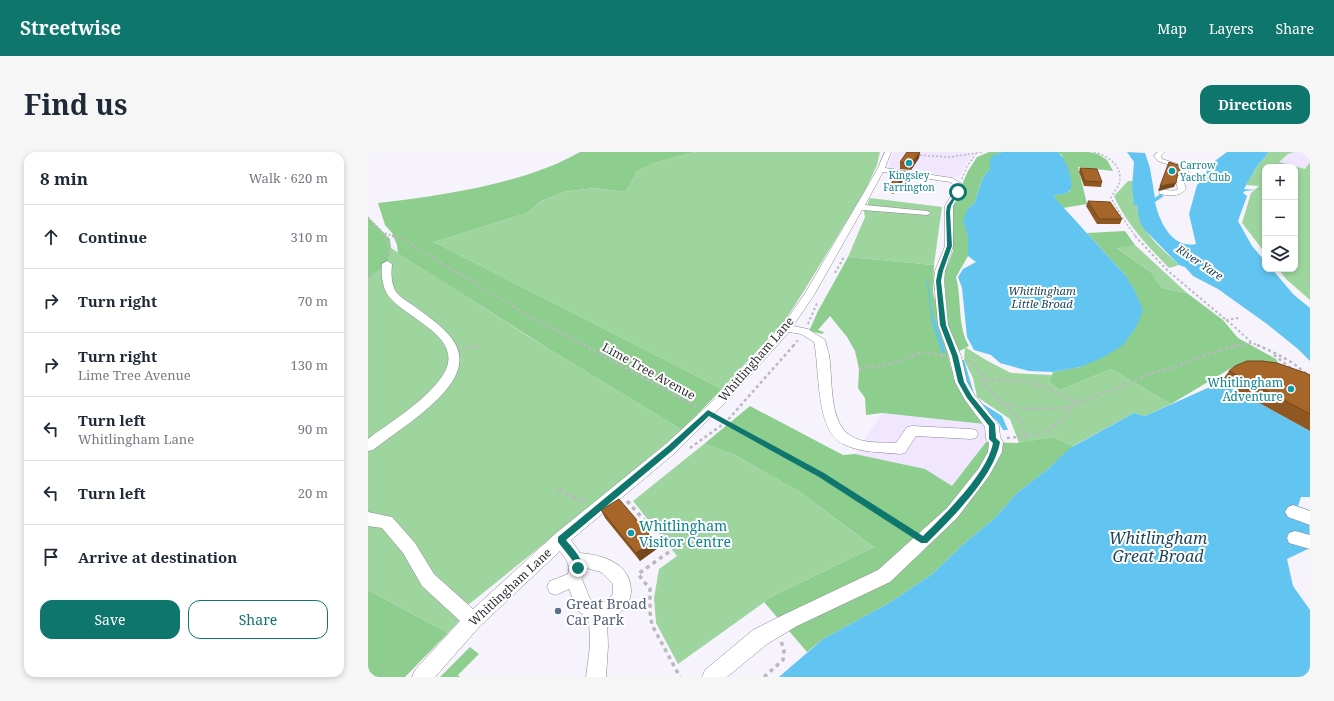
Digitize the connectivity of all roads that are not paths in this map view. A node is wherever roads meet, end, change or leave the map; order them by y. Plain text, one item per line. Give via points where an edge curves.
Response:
1 (888, 152) edge
2 (1162, 152) edge
3 (881, 170) junction
4 (1162, 192) edge
5 (859, 208) junction
6 (927, 213) dead end
7 (387, 264) road end
8 (786, 328) junction
9 (971, 434) dead end
10 (368, 446) edge
11 (1293, 512) dead end
12 (1310, 518) edge
13 (368, 519) edge
14 (560, 539) junction
15 (576, 560) junction
16 (574, 579) junction
17 (556, 586) dead end
18 (598, 615) junction
19 (473, 621) junction
20 (422, 677) edge
21 (596, 677) edge
22 (712, 677) edge

1 - 3 street, Whitlingham Lane
2 - 4 street via 1158,156 1160,160 1185,169 1180,182 1181,191
3 - 5 street, Whitlingham Lane
3 - 22 street via 952,180 958,184 958,192 949,206 949,246 940,271 943,325 955,356 961,382 992,426 993,439 996,442 995,452 984,472 952,513 884,576 760,637
5 - 6 street
5 - 8 street, Whitlingham Lane via 809,295
7 - 10 street via 386,281 392,294 441,332 454,350 455,365 442,386
8 - 9 street via 804,331 819,340 823,353 829,411 836,431 844,440 862,445 900,449 912,431
8 - 14 street, Whitlingham Lane via 708,413 671,448
11 - 12 street
13 - 19 street via 386,522 409,548 428,580
14 - 15 street
14 - 19 street, Whitlingham Lane
15 - 16 street via 578,568
15 - 18 street via 597,562 610,567 622,581 622,597 614,606
16 - 17 street
16 - 18 street via 584,605
18 - 21 street
19 - 20 street, Whitlingham Lane

